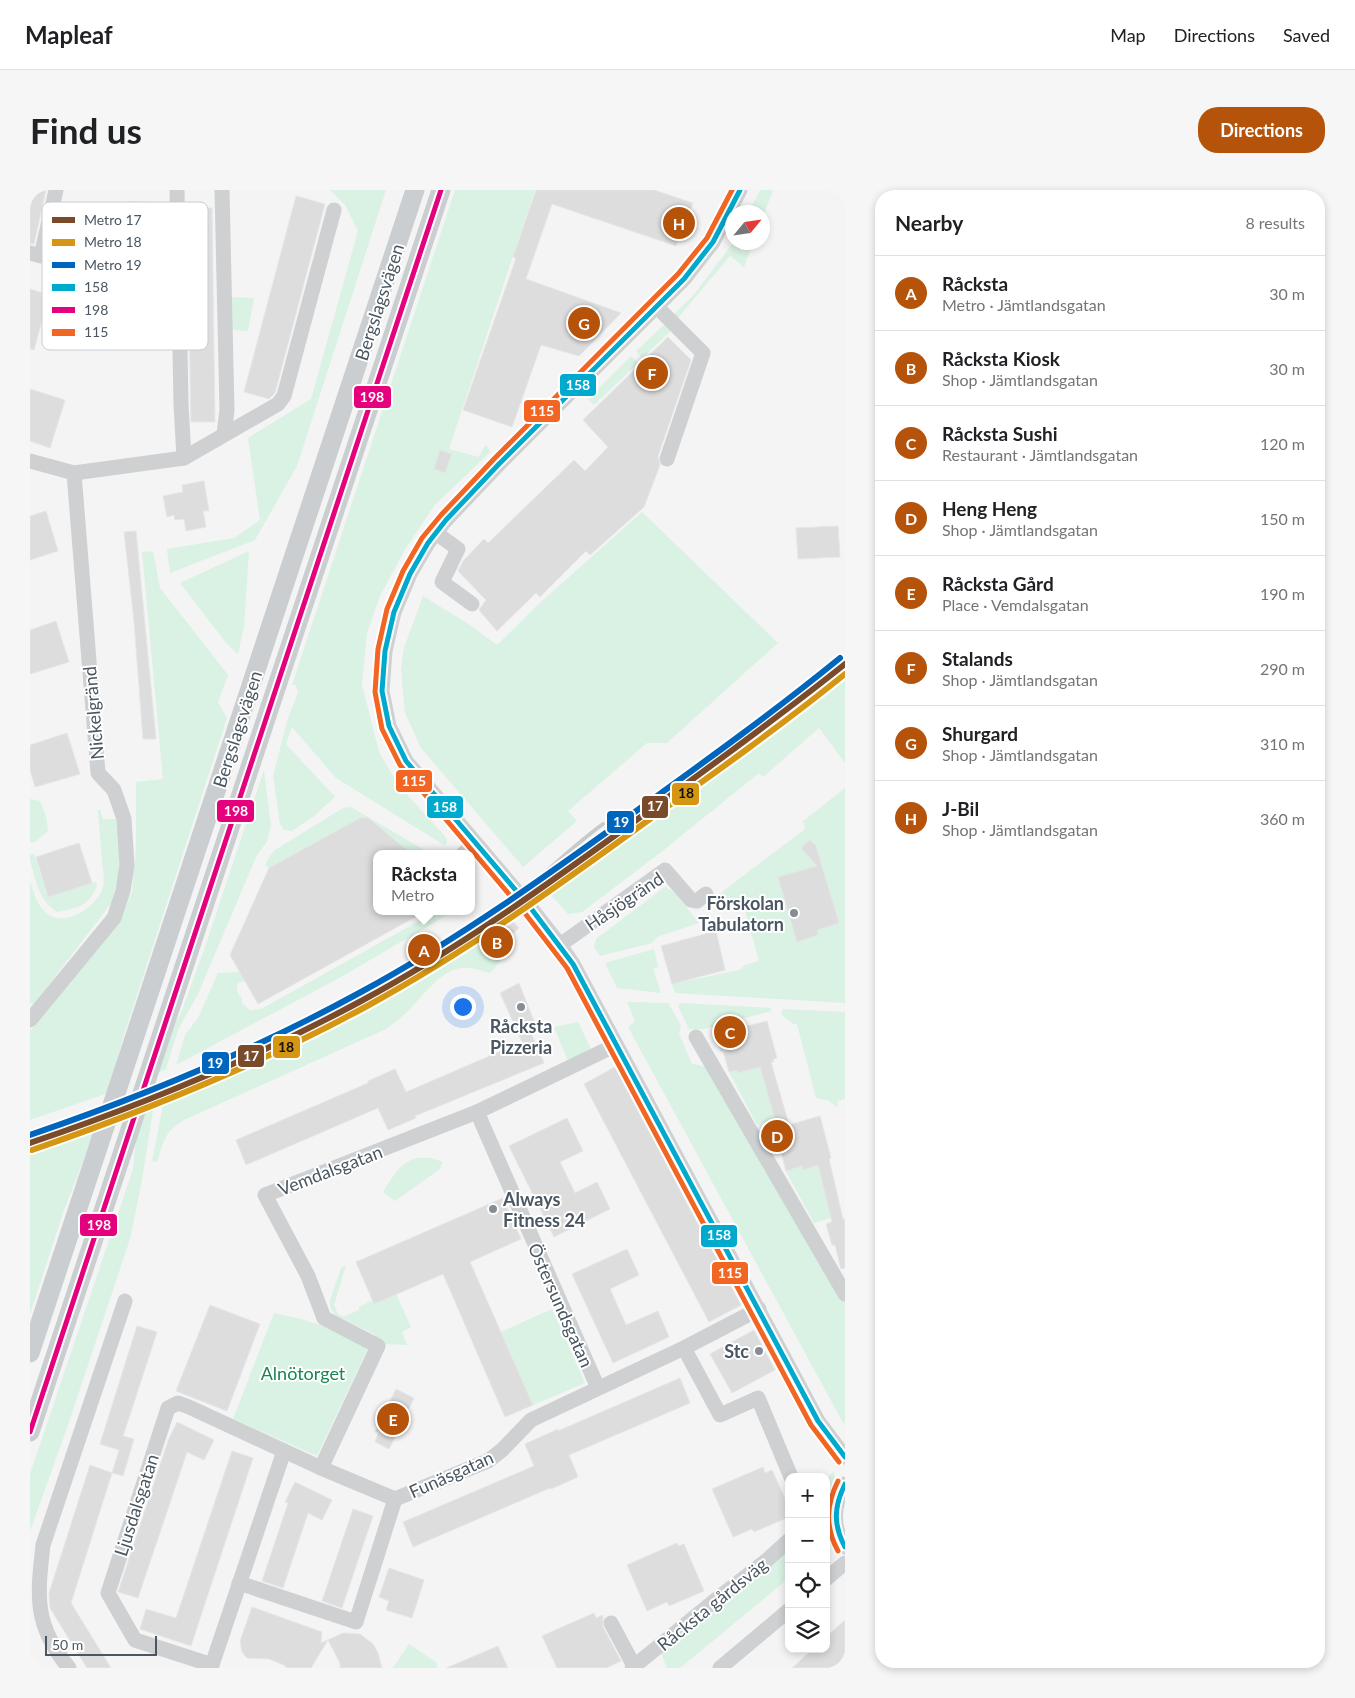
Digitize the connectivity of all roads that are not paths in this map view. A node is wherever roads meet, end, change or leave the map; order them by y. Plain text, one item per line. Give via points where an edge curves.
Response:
1 (222, 190) edge
2 (415, 190) edge
3 (441, 190) edge
4 (740, 190) edge
5 (334, 210) dead end
6 (42, 248) edge
7 (30, 253) edge
8 (657, 307) junction
9 (180, 350) edge
10 (224, 434) junction
11 (184, 458) junction
12 (667, 459) dead end
13 (30, 461) edge
14 (74, 473) junction
15 (436, 533) junction
16 (472, 604) dead end
17 (474, 843) junction
18 (467, 850) edge
19 (706, 894) dead end
20 (560, 945) junction
21 (30, 1020) edge
22 (696, 1037) dead end
23 (616, 1045) junction
24 (477, 1112) junction
25 (845, 1294) edge
26 (126, 1301) dead end
27 (758, 1309) junction
28 (684, 1348) junction
29 (30, 1353) edge
30 (598, 1388) junction
31 (30, 1432) edge
32 (284, 1451) junction
33 (845, 1457) edge
34 (321, 1468) junction
35 (789, 1473) edge
36 (845, 1484) edge
37 (395, 1499) junction
38 (785, 1544) edge
39 (845, 1547) edge
40 (845, 1563) edge
41 (830, 1576) edge
42 (239, 1583) junction
43 (785, 1613) edge
44 (611, 1623) dead end
45 (212, 1667) edge
46 (633, 1667) edge
47 (69, 1668) edge
48 (720, 1668) edge

1 - 10 street via 227,410
2 - 29 main road, Bergslagsvägen
3 - 31 main road, Bergslagsvägen
4 - 8 street via 713,242
5 - 10 street via 284,396 278,404
6 - 7 street via 40,256
8 - 12 street via 703,352
8 - 15 street via 498,464
9 - 11 street
10 - 11 street
11 - 14 street
13 - 14 street
14 - 21 street, Nickelgränd via 98,773 114,790 124,819 127,865 114,918
15 - 16 street via 458,549 442,582
15 - 17 street via 410,574 394,612 385,651 382,691 389,726 406,760
17 - 18 street
17 - 20 street
19 - 20 street, Håsjögränd via 698,901 691,900 665,870
20 - 23 street
22 - 25 street
23 - 24 street, Vemdalsgatan
23 - 27 street
24 - 30 street, Östersundsgatan
24 - 34 street, Vemdalsgatan via 265,1195 308,1276 324,1318 378,1346
26 - 47 street via 43,1546 39,1608 56,1653
27 - 28 street, Funäsgatan
27 - 33 street via 818,1421
28 - 30 street, Funäsgatan
28 - 35 street via 720,1415 758,1398
30 - 37 street, Funäsgatan via 531,1420 488,1461
32 - 34 street, Funäsgatan
32 - 42 street
32 - 45 street, Ljusdalsgatan via 178,1403 168,1408 165,1415 108,1593 135,1640
34 - 37 street, Funäsgatan
36 - 39 street via 836,1503 834,1518 838,1537
37 - 42 street via 356,1622
38 - 46 street, Råcksta gårdsväg
40 - 41 street
42 - 45 street
43 - 48 street
44 - 46 street, Råcksta gårdsväg

